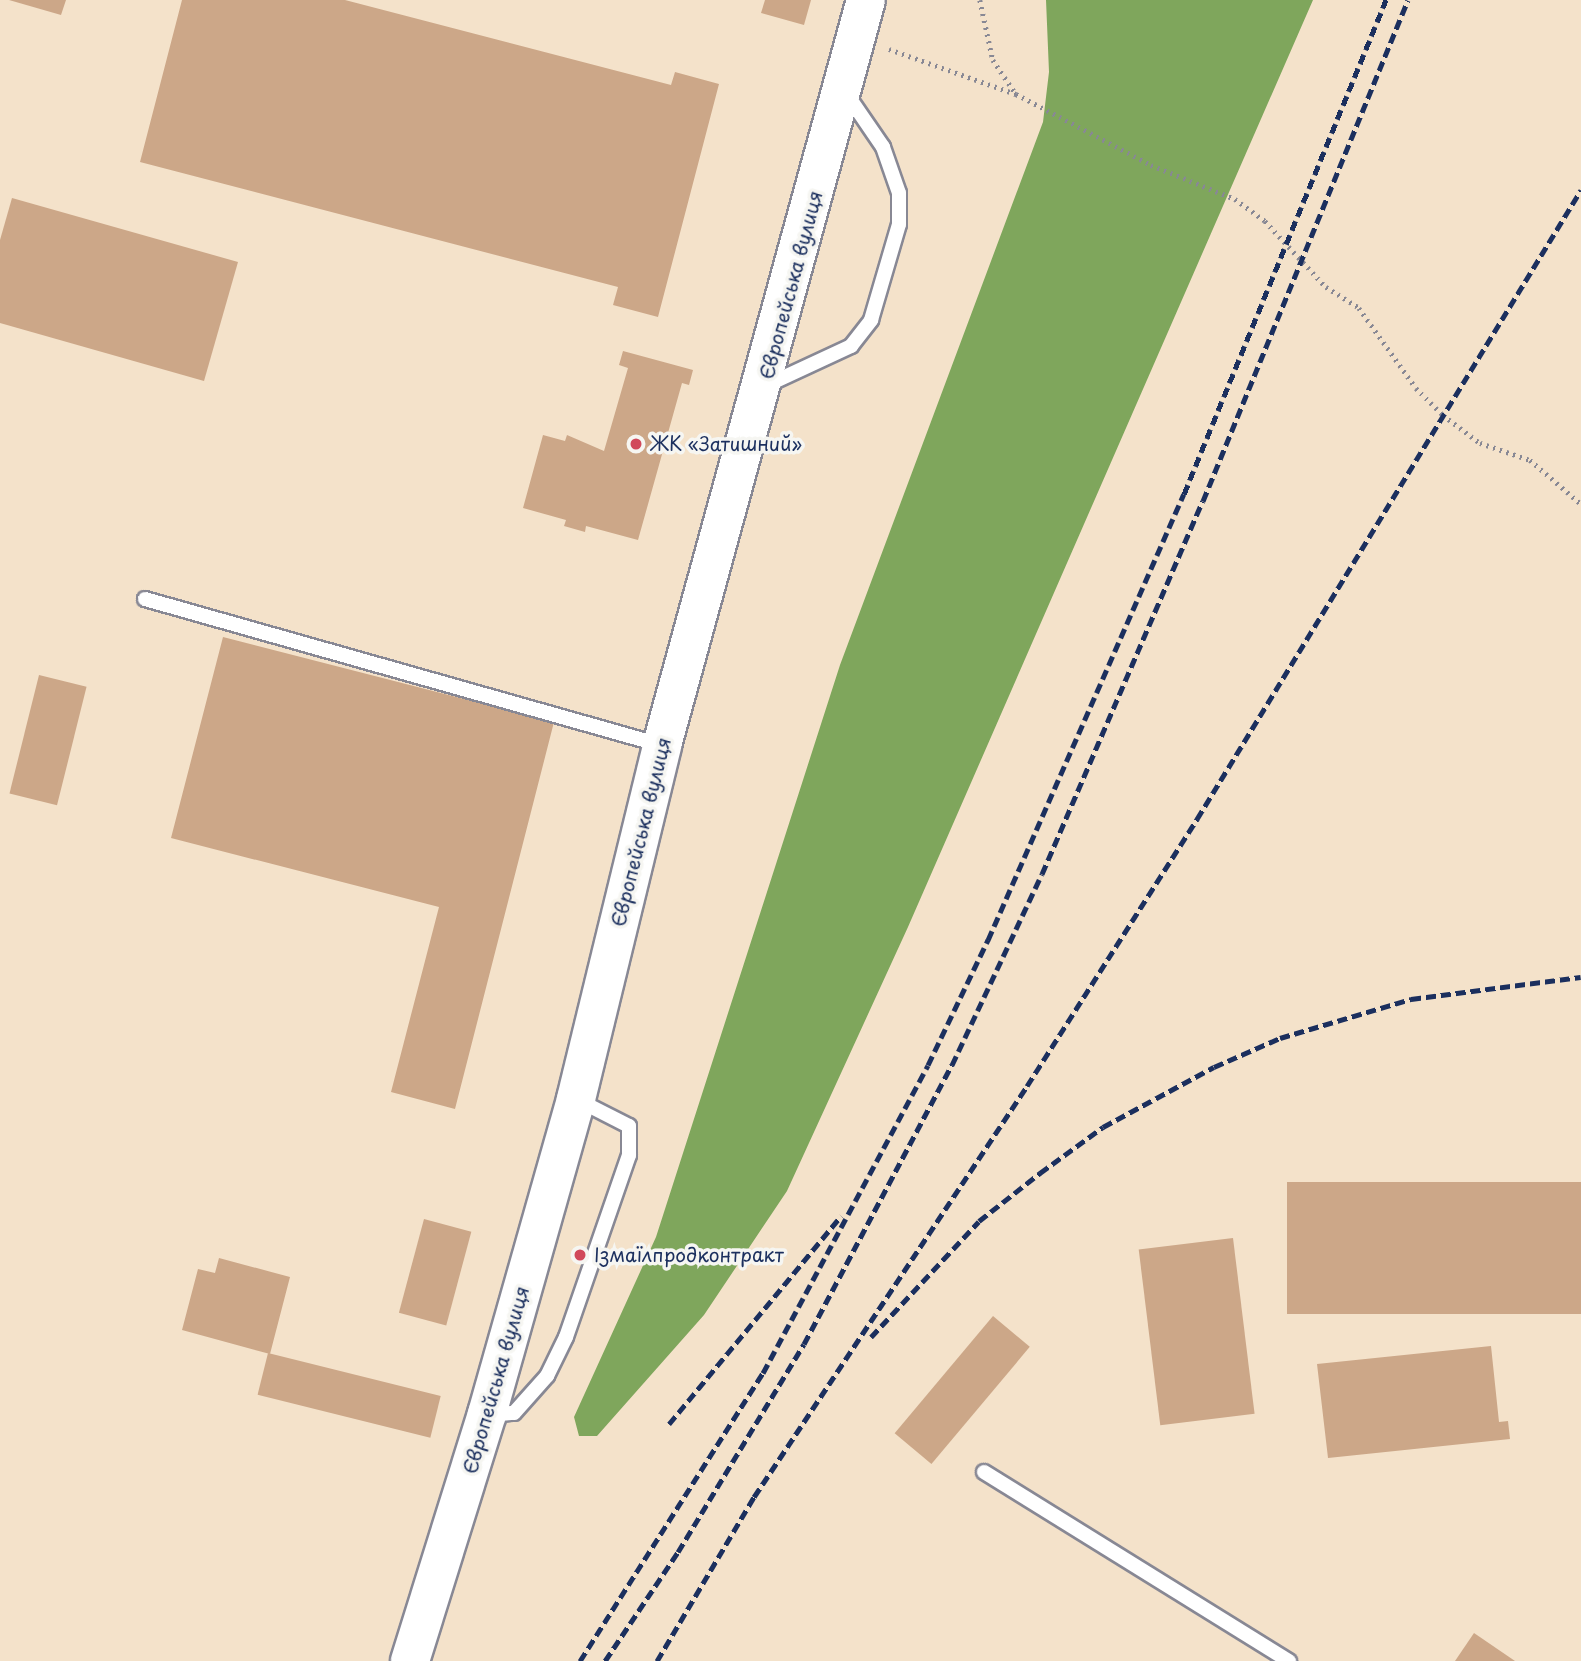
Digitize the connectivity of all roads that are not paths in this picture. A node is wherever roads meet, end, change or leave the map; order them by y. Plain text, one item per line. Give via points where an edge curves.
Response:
1 (866, 0) edge
2 (844, 89) junction
3 (764, 386) junction
4 (145, 599) dead end
5 (662, 745) junction
6 (576, 1099) junction
7 (487, 1415) junction
8 (984, 1472) dead end
9 (410, 1661) edge
10 (1289, 1661) edge

1 - 2 main road, Європейська вулиця
2 - 3 main road, Європейська вулиця
2 - 3 lane via 883,147 899,193 899,224 871,320 851,346
3 - 5 main road, Європейська вулиця
4 - 5 lane
5 - 6 main road, Європейська вулиця
6 - 7 main road, Європейська вулиця
6 - 7 lane via 629,1126 629,1155 566,1337 547,1376 514,1413
7 - 9 main road, Європейська вулиця
8 - 10 lane

